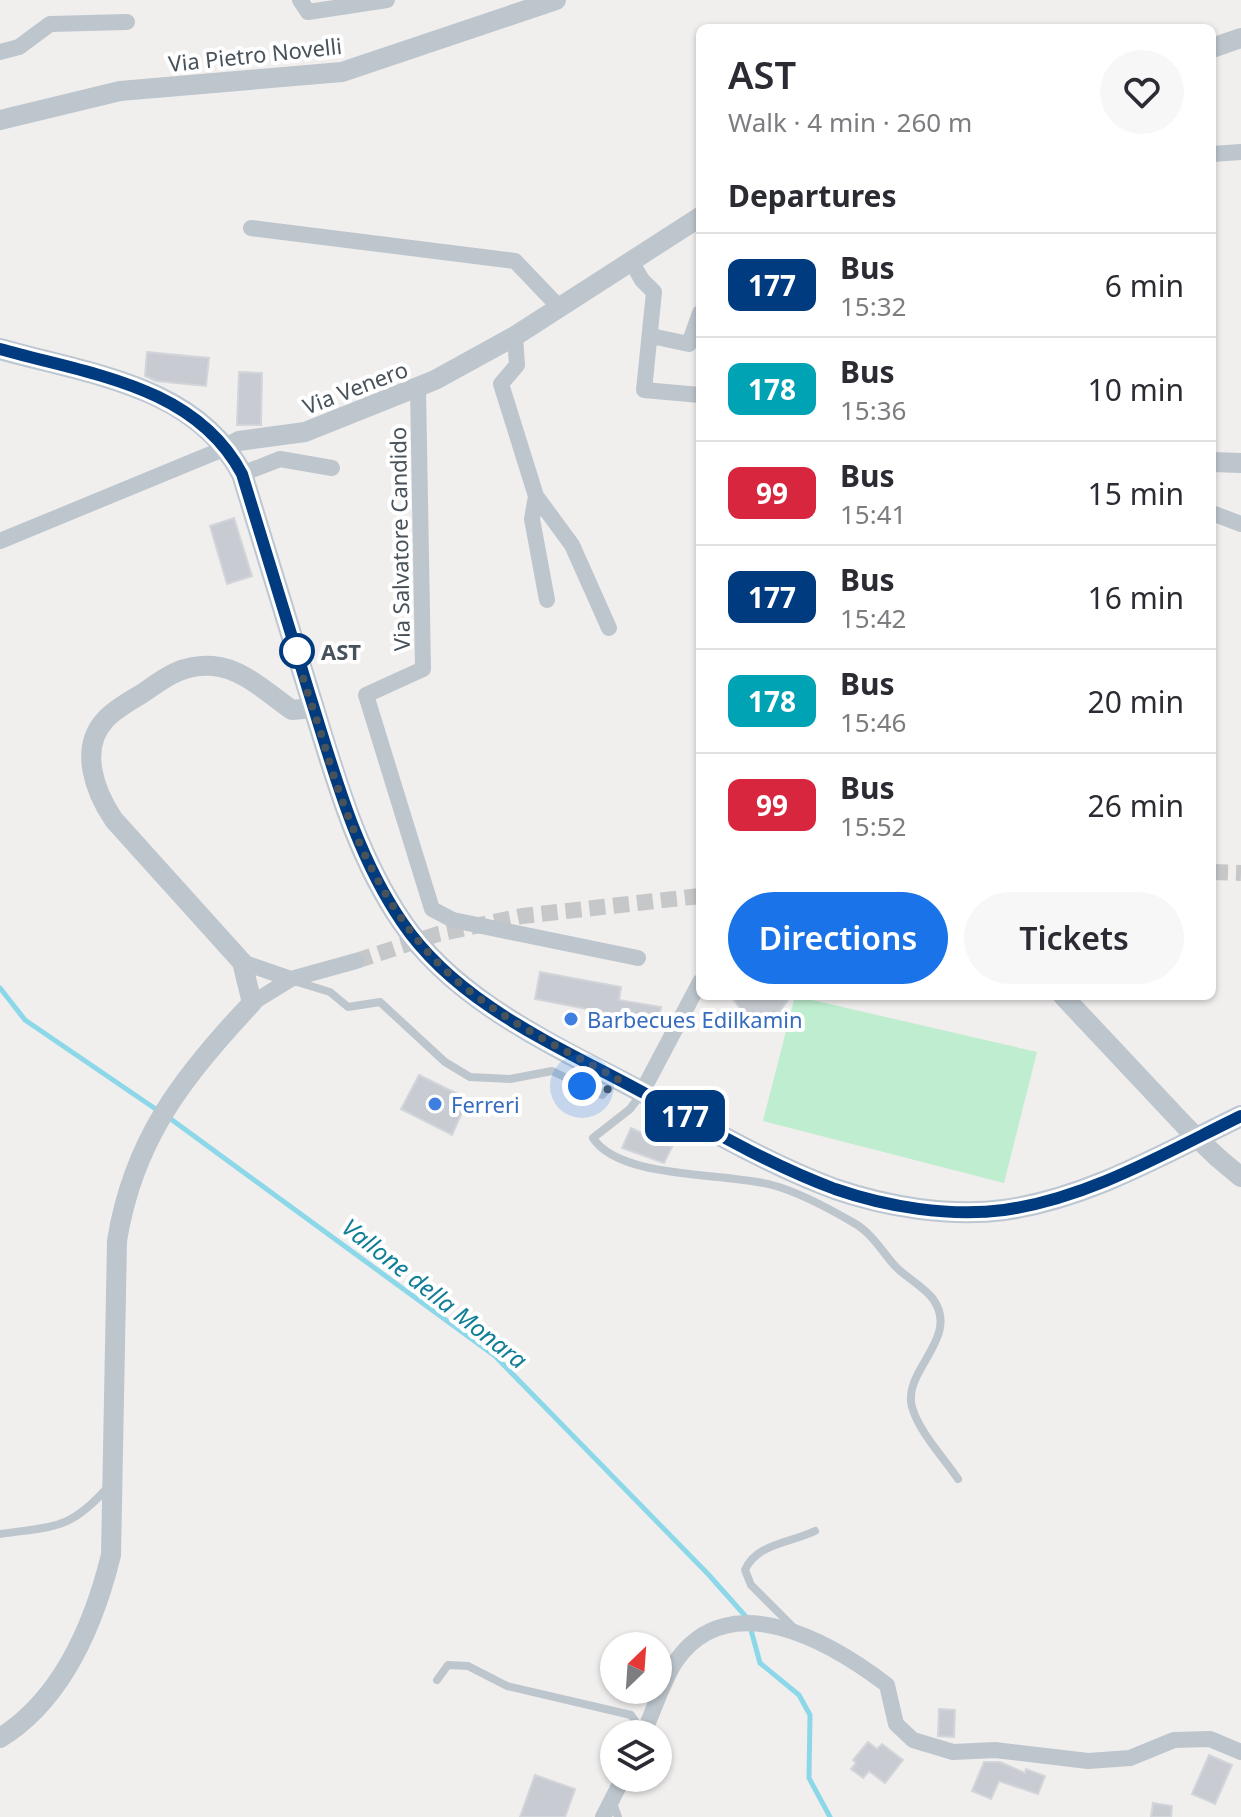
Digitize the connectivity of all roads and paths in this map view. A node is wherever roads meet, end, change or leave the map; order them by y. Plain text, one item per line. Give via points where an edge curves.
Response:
1 (300, 0) edge
2 (387, 0) edge
3 (556, 0) edge
4 (127, 22) dead end
5 (1241, 38) edge
6 (1216, 47) edge
7 (0, 52) edge
8 (0, 120) edge
9 (1241, 152) edge
10 (1216, 154) edge
11 (696, 220) edge
12 (251, 228) dead end
13 (631, 261) junction
14 (559, 307) junction
15 (696, 324) edge
16 (515, 336) junction
17 (651, 336) dead end
18 (0, 349) edge
19 (418, 388) junction
20 (696, 395) edge
21 (228, 447) junction
22 (1216, 462) edge
23 (1241, 463) edge
24 (332, 468) dead end
25 (242, 474) junction
26 (536, 496) junction
27 (1216, 515) edge
28 (1241, 524) edge
29 (0, 541) edge
30 (547, 600) dead end
31 (609, 628) dead end
32 (314, 708) junction
33 (638, 958) dead end
34 (356, 961) tunnel mouth
35 (242, 962) junction
36 (291, 979) junction
37 (696, 990) edge
38 (1067, 1000) edge
39 (252, 1003) junction
40 (618, 1079) junction
41 (642, 1092) junction
42 (1241, 1116) edge
43 (1241, 1177) edge
44 (958, 1479) dead end
45 (112, 1482) junction
46 (815, 1531) dead end
47 (0, 1534) edge
48 (801, 1636) junction
49 (437, 1680) dead end
50 (634, 1720) edge
51 (648, 1720) edge
52 (0, 1738) edge
53 (1241, 1752) edge
54 (616, 1792) edge
55 (612, 1800) junction
56 (603, 1817) edge
57 (618, 1817) edge

1 - 2 street via 308,12
3 - 8 street, Via Pietro Novelli via 342,72 120,91
4 - 7 street via 50,24 19,47
5 - 6 street
9 - 10 street
11 - 13 street, Via Venero
12 - 14 street via 515,261
13 - 14 street, Via Venero
13 - 20 street via 654,292 644,390
14 - 16 street, Via Venero
15 - 17 street via 689,344
16 - 19 street, Via Venero
16 - 26 street via 517,365 501,384
18 - 21 main road via 151,391 184,410
19 - 21 street, Via Venero via 305,432
19 - 33 street, Via Salvatore Candido via 423,669 366,695 432,909 453,920
21 - 25 main road
21 - 29 street, Via Venero
22 - 23 street
24 - 25 street via 280,459
25 - 32 main road
26 - 30 street via 532,519
26 - 31 street via 572,545
27 - 28 street
32 - 35 street via 292,710 243,675 216,666 187,667 105,719 93,742 91,768 98,797
32 - 40 main road via 337,787 402,923 475,996
34 - 36 street
35 - 36 street
35 - 39 street
36 - 39 street
36 - 40 lane via 330,992 348,1007 380,1002 445,1062 470,1077 510,1079 552,1071 602,1095
37 - 41 street
38 - 43 street, bridge via 1187,1128
39 - 45 street via 187,1076 142,1149 123,1201 117,1241
40 - 41 main road
41 - 42 main road via 771,1163 838,1190 952,1212 1056,1200
41 - 44 lane via 630,1109 593,1138 599,1147 630,1162 773,1185 838,1214 859,1225 932,1298 940,1323 938,1338 912,1391 912,1407
45 - 47 lane via 73,1520
45 - 52 street via 111,1555 100,1598 78,1648 40,1708
46 - 48 lane via 751,1557 745,1570 751,1585
48 - 51 street via 757,1621 712,1632 679,1657
48 - 53 street via 855,1661 887,1685 896,1724 913,1740 953,1752 995,1750 1088,1761 1130,1758 1174,1740 1210,1739
49 - 50 lane via 448,1665 468,1666 507,1686
54 - 55 street
55 - 56 street
55 - 57 lane

